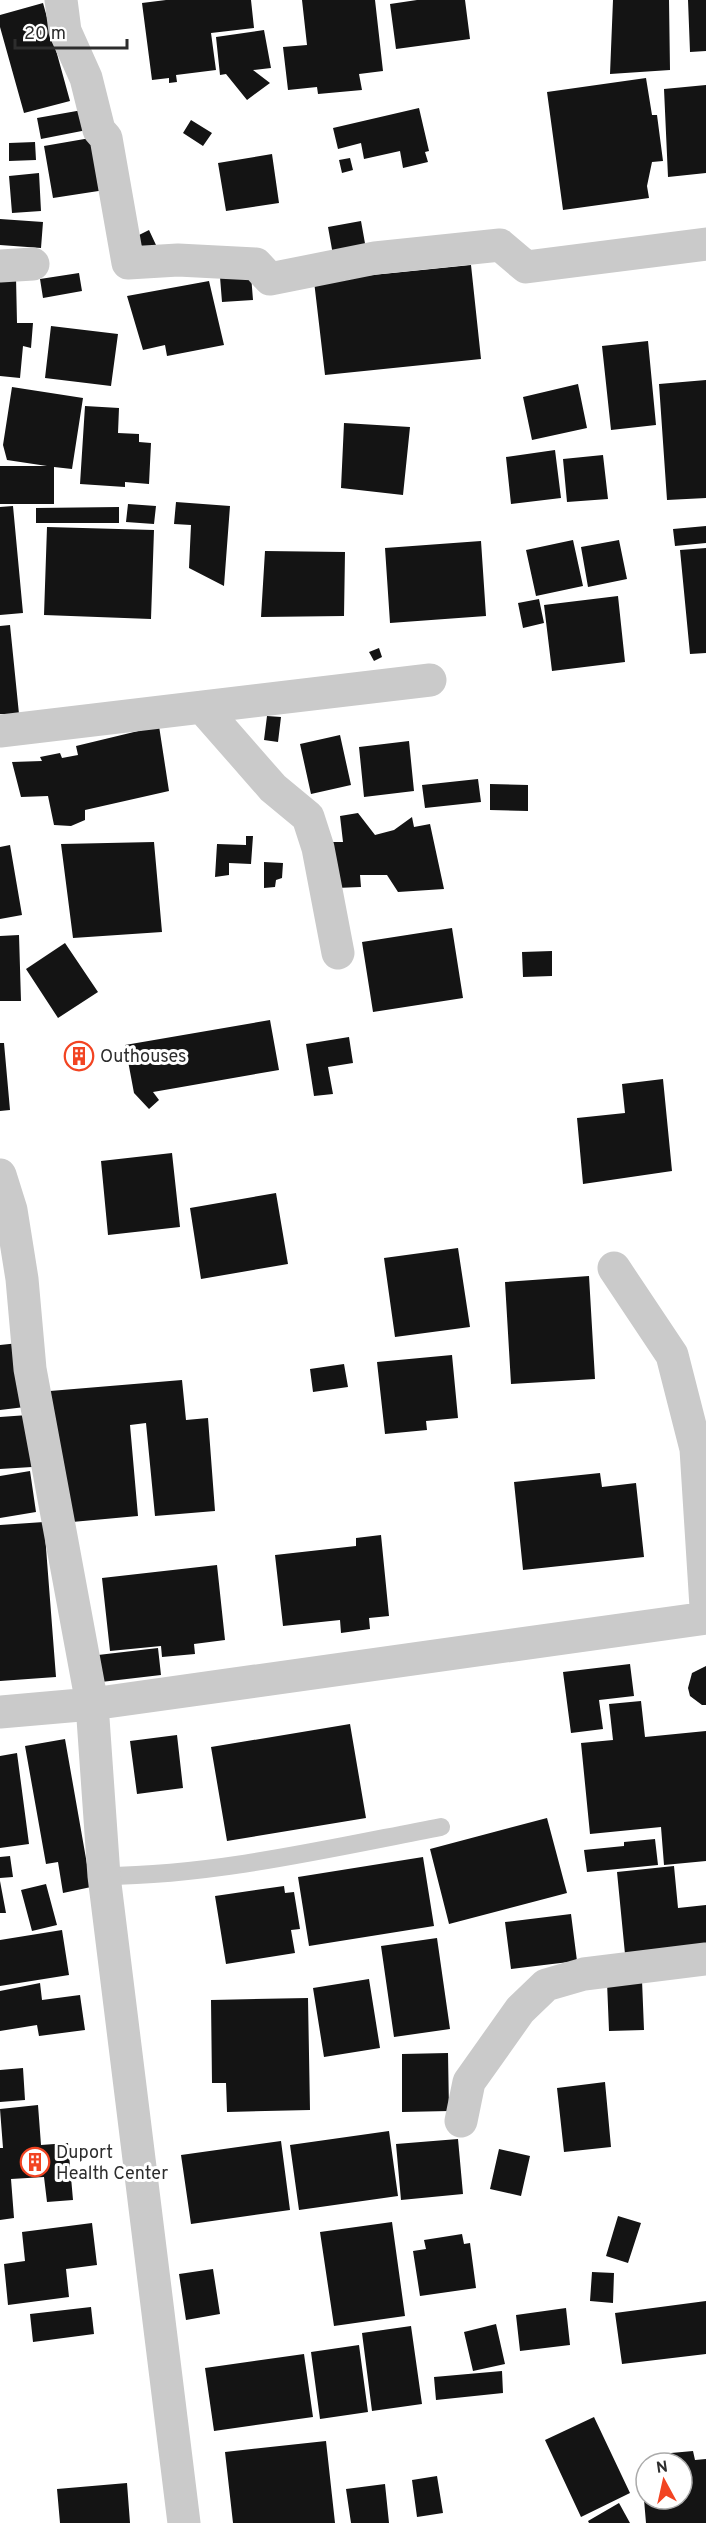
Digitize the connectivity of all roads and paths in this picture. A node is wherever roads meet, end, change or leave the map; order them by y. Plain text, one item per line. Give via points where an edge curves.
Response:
1 (62, 0) edge
2 (706, 244) edge
3 (33, 264) dead end
4 (0, 266) edge
5 (430, 680) dead end
6 (202, 706) junction
7 (0, 731) edge
8 (338, 952) dead end
9 (0, 1175) edge
10 (614, 1268) dead end
11 (706, 1607) edge
12 (706, 1618) edge
13 (92, 1704) junction
14 (0, 1712) edge
15 (441, 1827) dead end
16 (104, 1876) junction
17 (706, 1959) edge
18 (461, 2121) dead end
19 (184, 2523) edge

1 - 2 street via 65,31 86,78 99,130 106,138 128,263 178,260 256,264 270,279 375,258 500,245 526,267
3 - 4 street
5 - 6 street
6 - 7 street
6 - 8 street via 273,788 308,817 318,848
9 - 13 street via 10,1210 30,1369
10 - 11 street via 672,1355 696,1449
12 - 13 street
13 - 14 street
13 - 16 street
15 - 16 lane via 260,1861
16 - 19 street
17 - 18 street via 584,1974 546,1984 520,2010 469,2082

